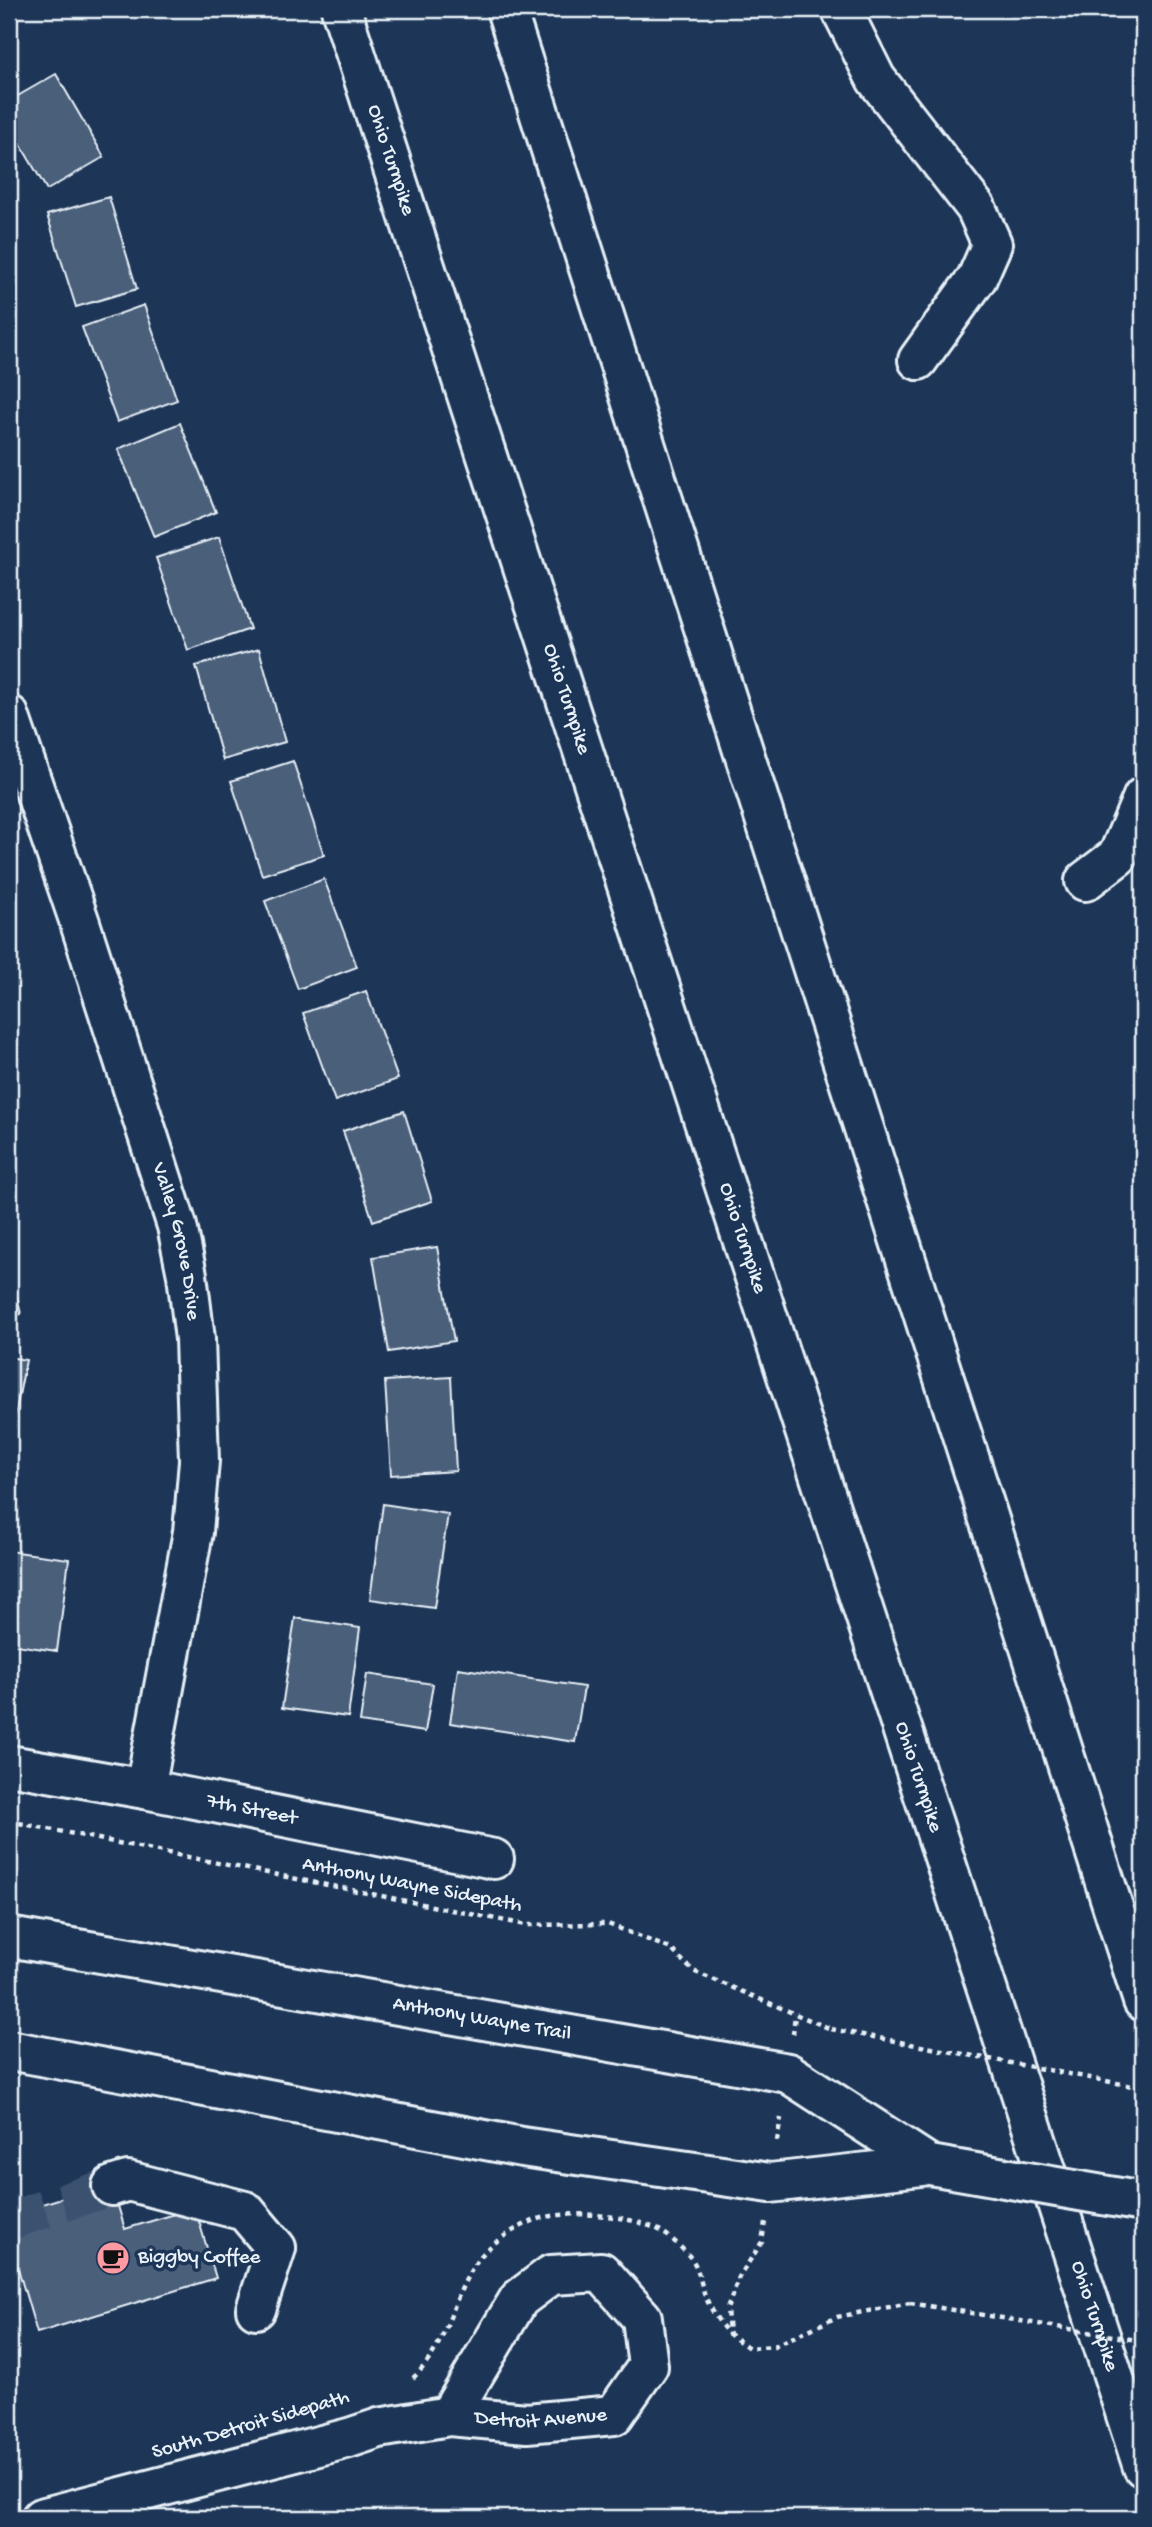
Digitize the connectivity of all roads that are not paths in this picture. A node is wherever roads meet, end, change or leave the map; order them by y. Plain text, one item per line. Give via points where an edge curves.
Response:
1 (341, 9) edge
2 (506, 9) edge
3 (841, 9) edge
4 (918, 360) dead end
5 (9, 715) edge
6 (1143, 797) edge
7 (1086, 881) dead end
8 (9, 1765) edge
9 (145, 1789) junction
10 (494, 1860) dead end
11 (9, 1937) edge
12 (1143, 2001) edge
13 (9, 2050) edge
14 (930, 2165) junction
15 (112, 2186) tunnel mouth
16 (1143, 2202) edge
17 (256, 2309) dead end
18 (449, 2416) junction
19 (1143, 2467) edge
20 (41, 2518) edge

1 - 19 main road, Ohio Turnpike
2 - 12 main road
3 - 4 main road via 876,79 976,208 992,244 977,278
5 - 9 main road, Valley Grove Drive via 177,1226 187,1275 195,1339 199,1461 193,1532
6 - 7 main road via 1118,856
8 - 9 main road, 7th Street
9 - 10 main road, 7th Street
11 - 14 main road, Anthony Wayne Trail via 788,2073
13 - 14 main road, Anthony Wayne Trail via 768,2197
14 - 16 main road, Anthony Wayne Trail, bridge
15 - 17 main road via 128,2181 245,2211 276,2248
18 - 18 main road, Detroit Avenue via 527,2423 614,2414 648,2366 642,2318 601,2272 551,2275 519,2299
18 - 20 main road, Detroit Avenue via 379,2428

